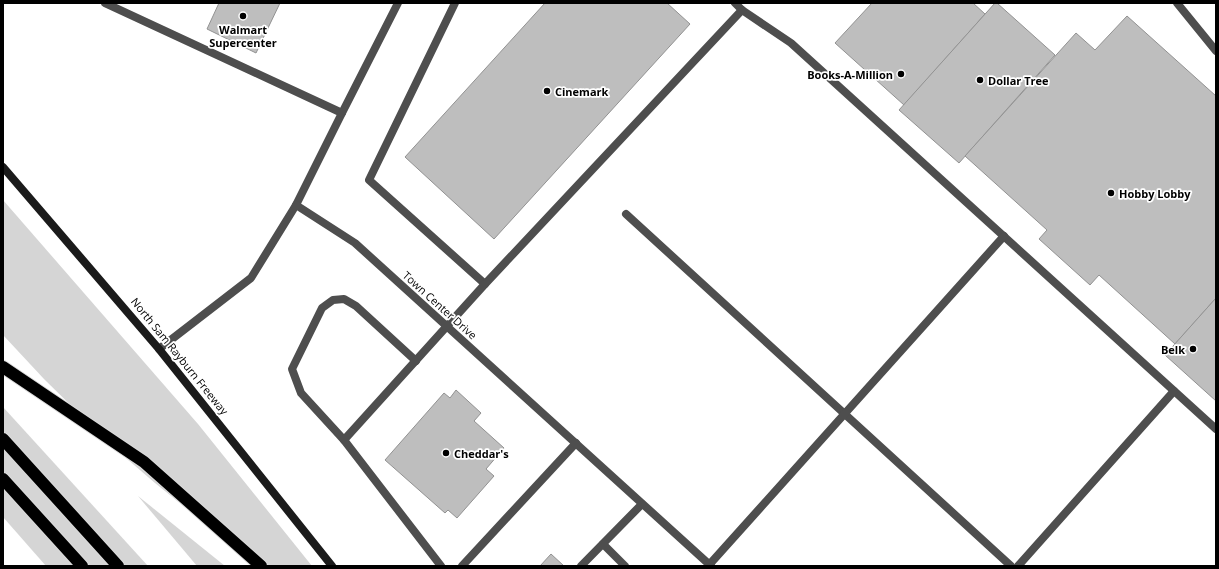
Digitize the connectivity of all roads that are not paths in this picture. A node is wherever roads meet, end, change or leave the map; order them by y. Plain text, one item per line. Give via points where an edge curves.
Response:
1 (105, 3) edge
2 (398, 3) edge
3 (455, 3) edge
4 (735, 3) edge
5 (1177, 3) edge
6 (742, 10) junction
7 (1216, 51) edge
8 (342, 113) junction
9 (3, 167) edge
10 (296, 205) junction
11 (626, 214) dead end
12 (1004, 236) junction
13 (486, 284) junction
14 (447, 326) junction
15 (159, 349) junction
16 (416, 361) junction
17 (3, 367) edge
18 (1174, 391) junction
19 (845, 414) junction
20 (1216, 429) edge
21 (3, 439) edge
22 (344, 440) junction
23 (576, 443) junction
24 (3, 479) edge
25 (642, 504) junction
26 (603, 544) junction
27 (710, 565) edge
28 (82, 566) edge
29 (118, 566) edge
30 (261, 566) edge
31 (332, 566) edge
32 (440, 566) edge
33 (462, 566) edge
34 (581, 566) edge
35 (625, 566) edge
36 (1011, 566) edge
37 (1018, 566) edge

1 - 8 street
2 - 8 street
3 - 13 street via 369,180
4 - 6 street
5 - 7 street
6 - 12 street via 791,43
6 - 13 street
8 - 10 street
9 - 15 main road, North Sam Rayburn Freeway
10 - 14 street, Town Center Drive via 355,243
10 - 15 street via 251,278
11 - 19 street
12 - 18 street
12 - 19 street
13 - 14 street
14 - 16 street
14 - 23 street, Town Center Drive
15 - 31 main road, North Sam Rayburn Freeway
16 - 22 street
16 - 22 street via 356,306 344,299 333,300 322,308 292,369 301,393
17 - 30 highway via 144,462
18 - 20 street
18 - 37 street
19 - 27 street
19 - 36 street
21 - 29 highway
22 - 32 street
23 - 25 street, Town Center Drive
23 - 33 street
24 - 28 highway
25 - 26 street
25 - 27 street, Town Center Drive
26 - 34 street
26 - 35 street

